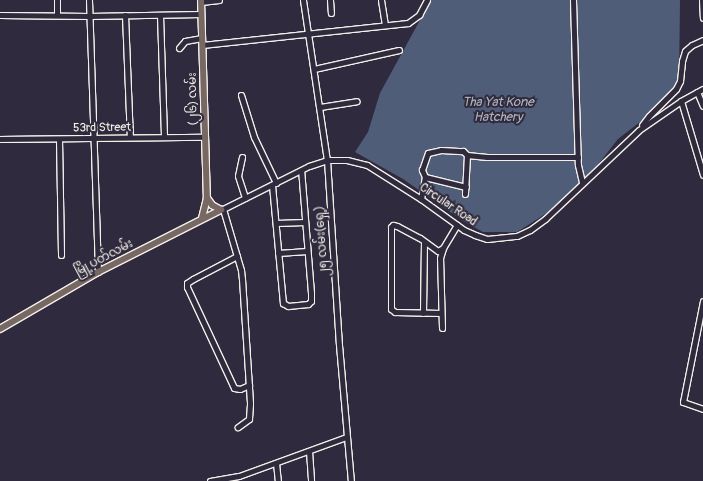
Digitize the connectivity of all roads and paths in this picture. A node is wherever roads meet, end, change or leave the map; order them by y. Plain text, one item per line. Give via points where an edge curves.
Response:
1 (57, 0) edge
2 (89, 0) edge
3 (219, 0) edge
4 (303, 0) edge
5 (330, 0) edge
6 (381, 0) edge
7 (426, 0) edge
8 (573, 0) edge
9 (702, 0) edge
10 (201, 1) edge
11 (331, 13) dead end
12 (201, 14) junction
13 (0, 15) edge
14 (58, 15) junction
15 (125, 15) junction
16 (160, 15) junction
17 (89, 16) junction
18 (703, 18) edge
19 (385, 25) junction
20 (308, 34) junction
21 (202, 38) junction
22 (703, 40) edge
23 (202, 45) junction
24 (179, 48) dead end
25 (399, 50) dead end
26 (314, 68) junction
27 (703, 89) edge
28 (697, 92) junction
29 (241, 95) dead end
30 (357, 101) dead end
31 (681, 101) junction
32 (703, 106) edge
33 (320, 107) junction
34 (639, 130) junction
35 (164, 137) junction
36 (204, 137) junction
37 (94, 138) junction
38 (130, 138) junction
39 (0, 139) edge
40 (59, 139) junction
41 (467, 155) junction
42 (242, 157) dead end
43 (578, 157) junction
44 (327, 160) junction
45 (301, 170) junction
46 (703, 175) edge
47 (424, 177) junction
48 (582, 183) junction
49 (274, 184) junction
50 (466, 187) junction
51 (465, 194) dead end
52 (207, 198) junction
53 (245, 198) junction
54 (421, 199) junction
55 (222, 210) junction
56 (202, 218) junction
57 (305, 222) junction
58 (276, 224) junction
59 (457, 225) junction
60 (424, 242) junction
61 (443, 248) junction
62 (307, 251) junction
63 (278, 253) junction
64 (61, 255) dead end
65 (237, 256) junction
66 (98, 272) junction
67 (703, 300) edge
68 (703, 308) edge
69 (441, 313) junction
70 (423, 314) junction
71 (442, 328) dead end
72 (0, 329) edge
73 (249, 385) junction
74 (703, 409) edge
75 (238, 427) dead end
76 (346, 437) junction
77 (309, 451) junction
78 (276, 463) junction
79 (240, 479) edge
80 (210, 481) edge
81 (278, 481) edge
82 (311, 481) edge
83 (351, 481) edge

1 - 14 street
2 - 17 street
3 - 10 street
4 - 20 street, ၂၅ လမ်း(ရှေ့)
5 - 11 street
6 - 19 street
7 - 19 street via 419,15 411,22
8 - 43 street
9 - 18 street
10 - 12 main road, (၂၆) လမ်း
12 - 16 street
12 - 21 main road, (၂၆) လမ်း
13 - 14 street
14 - 17 street
15 - 16 street
15 - 17 street
15 - 38 street
16 - 35 street
17 - 37 street
19 - 20 street
20 - 23 street
20 - 26 street, ၂၅ လမ်း(ရှေ့)
21 - 23 main road, (၂၆) လမ်း
21 - 24 street via 185,41
22 - 34 street via 685,51 680,81 676,89
23 - 36 main road, (၂၆) လမ်း
25 - 26 street
26 - 33 street, ၂၅ လမ်း(ရှေ့)
27 - 28 street, Circular Road
28 - 31 street, Circular Road
28 - 32 street
29 - 49 street via 254,137
30 - 33 street
31 - 34 street, Circular Road
31 - 46 street
33 - 44 street, ၂၅ လမ်း(ရှေ့)
34 - 48 street, Circular Road
35 - 36 street, 53rd Street
35 - 38 street, 53rd Street
36 - 52 main road, (၂၆) လမ်း
37 - 38 street, 53rd Street
37 - 40 street, 53rd Street
37 - 66 street
39 - 40 street, 53rd Street
40 - 64 street
41 - 43 street
41 - 47 street via 463,151 441,150 428,153 422,170
41 - 50 street
42 - 53 street via 238,176
43 - 48 street
44 - 45 street, Circular Road
44 - 54 street, Circular Road via 347,160 367,165
44 - 76 street, ၂၅ လမ်း(ရှေ့)
45 - 49 street, Circular Road
45 - 57 street
47 - 50 street
47 - 54 street
48 - 59 street, Circular Road via 545,219 517,236 487,239
49 - 53 street, Circular Road
49 - 58 street
50 - 51 street
52 - 55 main road via 212,205
52 - 56 main road, (၂၆) လမ်း
53 - 55 street, Circular Road
54 - 59 street, Circular Road
55 - 56 main road, မြို့ပတ်လမ်း
55 - 65 street
56 - 66 main road, မြို့ပတ်လမ်း
57 - 58 street
57 - 62 street
58 - 63 street
59 - 61 street
60 - 61 street via 438,251
60 - 70 street
60 - 70 street via 397,226 391,227 391,309 395,312
61 - 69 street via 440,258
62 - 63 street
62 - 63 street via 311,301 303,305 288,306 283,303
65 - 73 street via 242,279
65 - 73 street via 193,279 186,287 234,388 240,389
66 - 72 main road, မြို့ပတ်လမ်း
67 - 68 street
68 - 74 street via 683,402
69 - 70 street
69 - 71 street
73 - 75 street via 249,419
76 - 77 street
76 - 83 street, ၂၅ လမ်း(ရှေ့)
77 - 78 street
77 - 82 street
78 - 79 street
78 - 81 street
79 - 80 street

